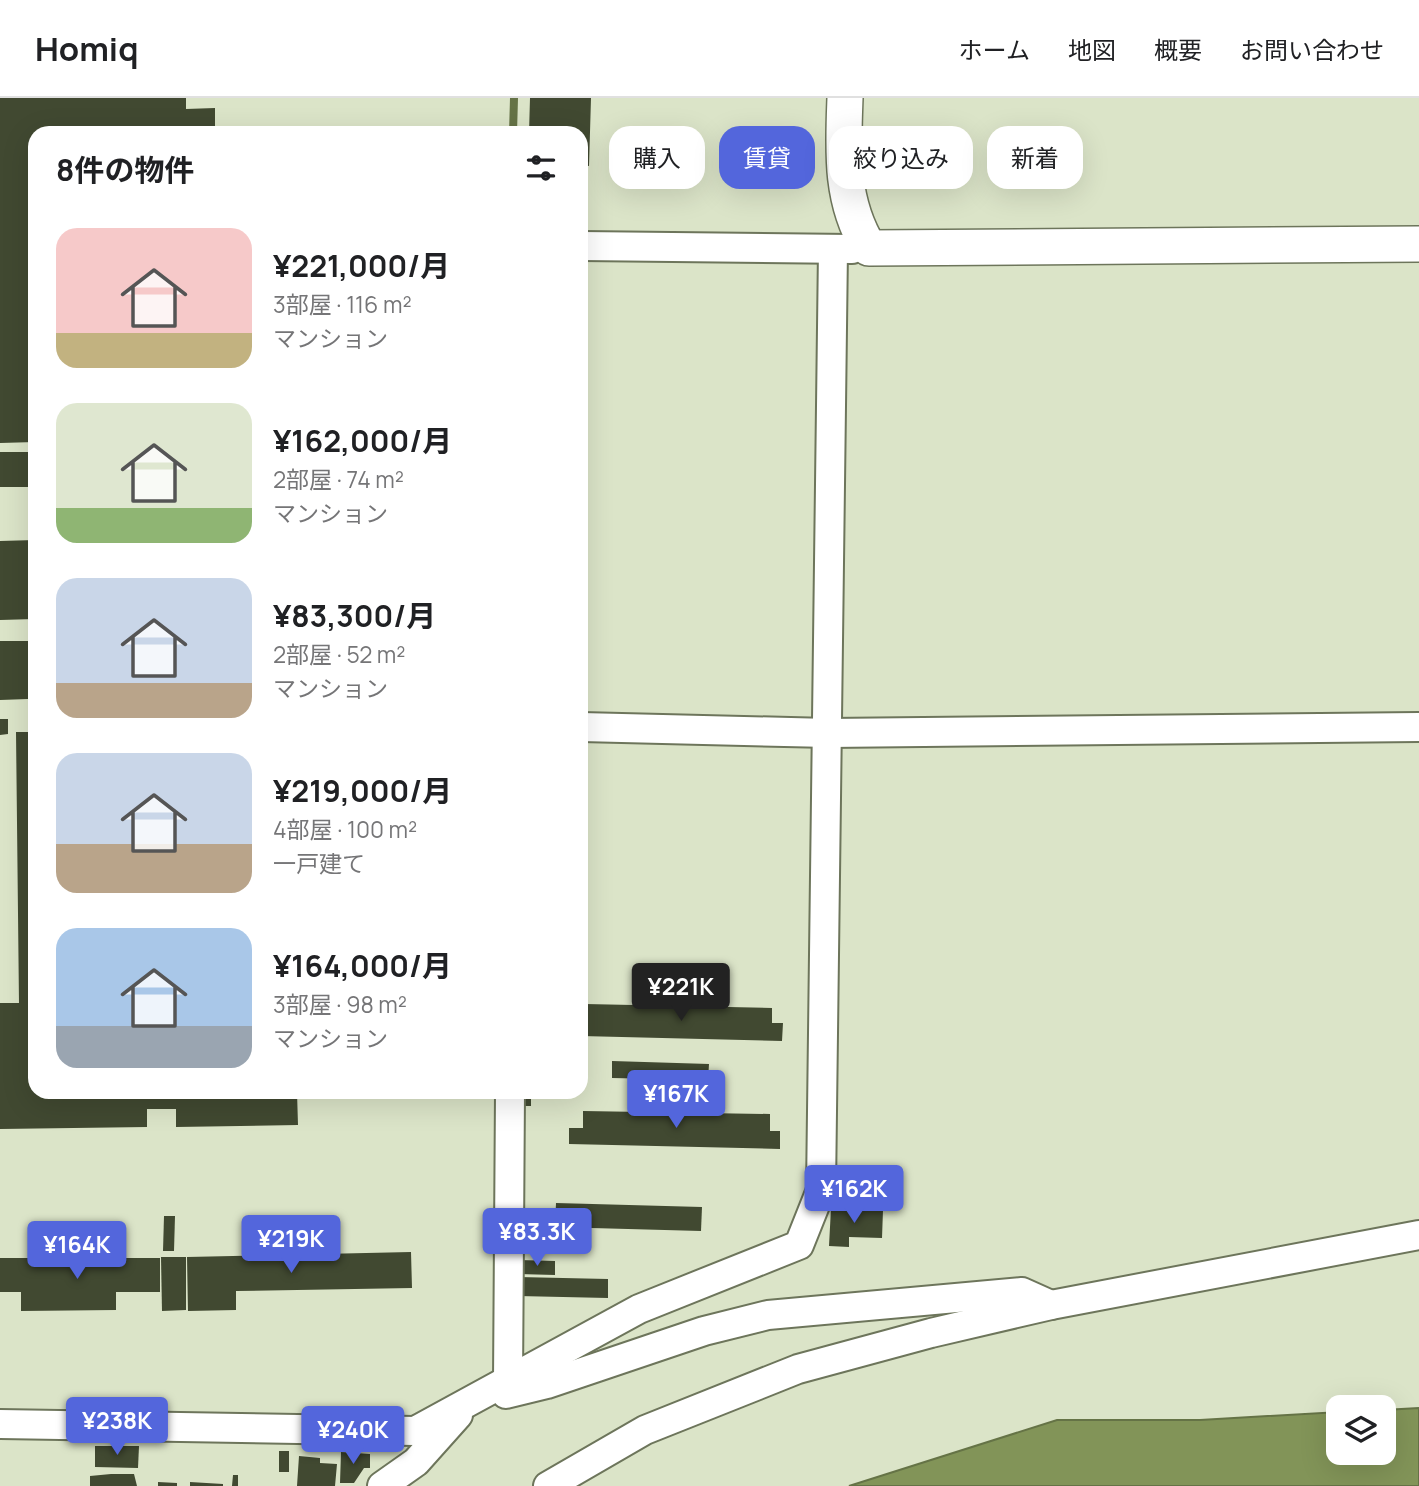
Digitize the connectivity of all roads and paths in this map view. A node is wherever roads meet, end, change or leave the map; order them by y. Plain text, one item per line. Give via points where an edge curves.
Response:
1 (845, 98) edge
2 (1419, 244) edge
3 (588, 246) edge
4 (869, 248) junction
5 (833, 249) junction
6 (588, 727) edge
7 (1419, 727) edge
8 (830, 733) junction
9 (510, 1099) edge
10 (1419, 1235) edge
11 (1051, 1305) junction
12 (508, 1382) junction
13 (468, 1403) junction
14 (0, 1424) edge
15 (382, 1486) edge
16 (548, 1486) edge

1 - 4 street via 843,169 856,226
2 - 4 street
3 - 5 street
4 - 5 street
5 - 8 street
6 - 8 street
7 - 8 street
8 - 12 street via 821,1190 799,1245 639,1309
9 - 12 street
10 - 11 street
11 - 13 street via 1022,1293 768,1315 704,1331 547,1384
11 - 16 street via 798,1369 645,1430
12 - 13 street
13 - 14 street via 415,1431
13 - 15 street via 416,1462

